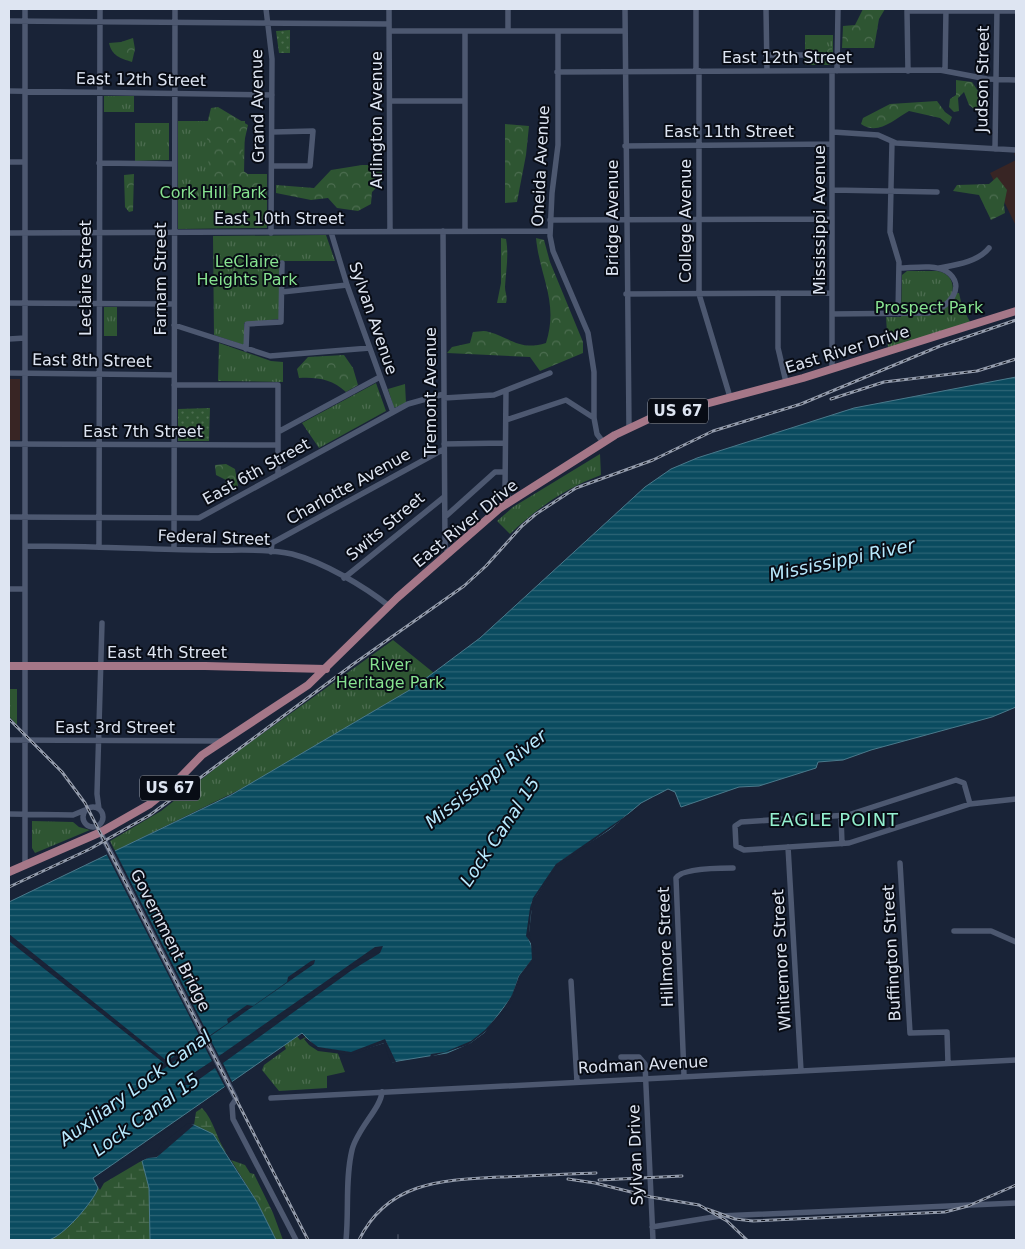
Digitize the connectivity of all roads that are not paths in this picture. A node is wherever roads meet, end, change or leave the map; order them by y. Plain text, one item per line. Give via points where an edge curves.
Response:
1 (25, 9) edge
2 (100, 9) edge
3 (175, 9) edge
4 (266, 9) edge
5 (390, 9) edge
6 (508, 9) edge
7 (625, 9) edge
8 (696, 9) edge
9 (766, 9) edge
10 (838, 9) edge
11 (946, 10) edge
12 (997, 10) edge
13 (1016, 11) edge
14 (9, 21) edge
15 (25, 22) junction
16 (100, 22) junction
17 (175, 23) junction
18 (267, 24) junction
19 (390, 24) junction
20 (508, 31) junction
21 (558, 31) junction
22 (625, 31) junction
23 (390, 32) junction
24 (465, 32) junction
25 (766, 55) junction
26 (802, 55) dead end
27 (908, 70) junction
28 (625, 71) junction
29 (698, 71) junction
30 (767, 71) junction
31 (835, 71) junction
32 (945, 71) junction
33 (557, 72) junction
34 (996, 80) junction
35 (1016, 80) edge
36 (9, 91) edge
37 (25, 91) junction
38 (100, 92) junction
39 (174, 93) junction
40 (272, 95) junction
41 (390, 101) junction
42 (464, 101) junction
43 (273, 132) junction
44 (833, 132) junction
45 (892, 142) junction
46 (832, 144) junction
47 (699, 145) junction
48 (625, 146) junction
49 (995, 149) junction
50 (1016, 150) edge
51 (9, 162) edge
52 (25, 162) junction
53 (99, 163) junction
54 (174, 164) junction
55 (272, 166) junction
56 (832, 190) junction
57 (891, 190) junction
58 (937, 192) dead end
59 (832, 219) junction
60 (550, 220) junction
61 (626, 220) junction
62 (699, 220) junction
63 (390, 231) junction
64 (443, 231) junction
65 (464, 231) junction
66 (550, 231) junction
67 (174, 232) junction
68 (271, 232) junction
69 (331, 232) junction
70 (9, 233) edge
71 (25, 233) junction
72 (99, 233) junction
73 (989, 248) dead end
74 (282, 263) dead end
75 (955, 265) junction
76 (899, 268) junction
77 (939, 268) junction
78 (951, 276) junction
79 (347, 285) junction
80 (282, 292) junction
81 (778, 293) junction
82 (832, 293) junction
83 (626, 294) junction
84 (699, 294) junction
85 (9, 303) edge
86 (25, 303) junction
87 (99, 303) junction
88 (174, 304) junction
89 (1016, 311) edge
90 (832, 314) junction
91 (898, 314) junction
92 (174, 325) junction
93 (9, 338) edge
94 (25, 338) junction
95 (246, 348) junction
96 (370, 348) junction
97 (832, 369) junction
98 (9, 373) edge
99 (25, 374) junction
100 (99, 374) junction
101 (550, 374) dead end
102 (174, 375) junction
103 (380, 377) junction
104 (786, 382) junction
105 (174, 385) junction
106 (506, 391) junction
107 (444, 396) junction
108 (730, 397) junction
109 (393, 412) junction
110 (594, 418) junction
111 (506, 420) junction
112 (629, 427) junction
113 (278, 432) junction
114 (603, 442) junction
115 (505, 443) junction
116 (9, 444) edge
117 (26, 444) junction
118 (100, 445) junction
119 (278, 445) junction
120 (174, 446) junction
121 (444, 446) junction
122 (505, 472) junction
123 (278, 475) junction
124 (444, 497) junction
125 (510, 501) junction
126 (9, 517) edge
127 (26, 517) junction
128 (99, 517) junction
129 (445, 517) junction
130 (174, 518) junction
131 (26, 546) junction
132 (99, 548) junction
133 (174, 549) junction
134 (271, 552) junction
135 (449, 552) junction
136 (344, 578) junction
137 (9, 589) edge
138 (25, 589) junction
139 (388, 606) junction
140 (102, 623) dead end
141 (9, 666) edge
142 (25, 666) junction
143 (99, 666) junction
144 (326, 669) junction
145 (9, 740) edge
146 (25, 740) junction
147 (98, 740) junction
148 (221, 741) junction
149 (97, 794) junction
150 (1016, 799) edge
151 (970, 804) junction
152 (87, 809) junction
153 (99, 809) junction
154 (9, 814) edge
155 (25, 814) junction
156 (73, 815) junction
157 (841, 816) junction
158 (83, 819) junction
159 (97, 826) junction
160 (842, 844) junction
161 (788, 847) junction
162 (25, 863) junction
163 (900, 863) dead end
164 (9, 865) edge
165 (733, 868) dead end
166 (9, 872) edge
167 (954, 931) dead end
168 (1016, 942) edge
169 (572, 981) dead end
170 (621, 1057) dead end
171 (1016, 1060) edge
172 (948, 1063) junction
173 (622, 1068) dead end
174 (646, 1069) junction
175 (801, 1071) junction
176 (684, 1076) junction
177 (645, 1078) junction
178 (577, 1081) junction
179 (398, 1091) junction
180 (382, 1092) junction
181 (271, 1098) dead end
182 (378, 1104) junction
183 (1016, 1203) edge
184 (652, 1227) junction
185 (296, 1240) edge
186 (346, 1240) edge
187 (653, 1240) edge

1 - 15 street
2 - 16 street, Leclaire Street
3 - 17 street, Farnam Street
4 - 18 street, Grand Avenue
5 - 19 street, Arlington Avenue
6 - 20 street
7 - 22 street, Bridge Avenue
8 - 29 street, College Avenue
9 - 25 street
10 - 31 street, Mississippi Avenue
11 - 12 street
11 - 27 street via 907,11
11 - 32 street
12 - 13 street
12 - 34 street, Judson Street
14 - 15 street
15 - 16 street
15 - 37 street
16 - 17 street
16 - 38 street, Leclaire Street
17 - 18 street
17 - 39 street, Farnam Street
18 - 19 street
18 - 40 street, Grand Avenue via 272,59
19 - 23 street, Arlington Avenue
20 - 21 street
20 - 24 street
21 - 22 street
21 - 33 street, Oneida Avenue
22 - 28 street, Bridge Avenue
23 - 24 street
23 - 41 street, Arlington Avenue
24 - 42 street
25 - 26 street
25 - 30 street
27 - 31 street, East 12th Street
27 - 32 street, East 12th Street
28 - 29 street, East 12th Street
28 - 33 street, East 12th Street
28 - 48 street, Bridge Avenue
29 - 30 street, East 12th Street
29 - 47 street, College Avenue
30 - 31 street, East 12th Street
31 - 44 street, Mississippi Avenue
32 - 34 street, East 12th Street
33 - 60 street, Oneida Avenue via 558,145
34 - 35 street, East 12th Street
34 - 49 street, Judson Street
36 - 37 street, East 12th Street
37 - 38 street, East 12th Street
37 - 52 street
38 - 39 street, East 12th Street
38 - 53 street, Leclaire Street
39 - 40 street, East 12th Street
39 - 54 street, Farnam Street
40 - 43 street, Grand Avenue
41 - 42 street
41 - 63 street, Arlington Avenue
42 - 65 street
43 - 55 street, Grand Avenue
43 - 55 street via 313,131 310,166
44 - 45 street via 879,135
44 - 46 street, Mississippi Avenue
45 - 49 street
45 - 57 street
46 - 47 street, East 11th Street
46 - 56 street, Mississippi Avenue
47 - 48 street, East 11th Street
47 - 62 street, College Avenue
48 - 61 street, Bridge Avenue
49 - 50 street
51 - 52 street
52 - 71 street
53 - 54 street
53 - 72 street, Leclaire Street
54 - 67 street, Farnam Street
55 - 68 street, Grand Avenue
56 - 57 street
56 - 59 street, Mississippi Avenue
57 - 58 street
57 - 76 street via 890,232
59 - 62 street
59 - 82 street, Mississippi Avenue
60 - 61 street
60 - 66 street, Oneida Avenue
61 - 62 street
61 - 83 street, Bridge Avenue
62 - 84 street, College Avenue
63 - 64 street, East 10th Street
63 - 69 street, East 10th Street
64 - 65 street, East 10th Street
64 - 107 street, Tremont Avenue
65 - 66 street, East 10th Street
66 - 110 street, Oneida Avenue via 554,251 590,341
67 - 68 street, East 10th Street
67 - 72 street, East 10th Street
67 - 88 street, Farnam Street
68 - 69 street, East 10th Street
69 - 79 street, Sylvan Avenue
70 - 71 street, East 10th Street
71 - 72 street, East 10th Street
71 - 86 street
72 - 87 street, Leclaire Street
73 - 75 street via 983,254
74 - 80 street
75 - 77 street
75 - 78 street
76 - 77 street
76 - 91 street
77 - 78 street
78 - 91 street via 954,296 941,309
79 - 80 street
79 - 96 street, Sylvan Avenue
80 - 95 street via 281,322 247,324
81 - 82 street
81 - 84 street
81 - 104 street via 778,348
82 - 90 street, Mississippi Avenue
83 - 84 street
83 - 112 street, Bridge Avenue
84 - 108 street, College Avenue
85 - 86 street
86 - 87 street
86 - 94 street
87 - 88 street
87 - 100 street, Leclaire Street
88 - 92 street, Farnam Street
89 - 97 main road, East River Drive / US 67
90 - 91 street
90 - 97 street, Mississippi Avenue
92 - 95 street
92 - 102 street, Farnam Street
93 - 94 street
94 - 99 street
95 - 96 street via 284,357
96 - 103 street, Sylvan Avenue
97 - 104 main road, East River Drive / US 67
98 - 99 street, East 8th Street
99 - 100 street, East 8th Street
99 - 117 street
100 - 102 street, East 8th Street
100 - 118 street, Leclaire Street
101 - 106 street, East 6th Street
102 - 105 street, Farnam Street
103 - 109 street, Sylvan Avenue
103 - 113 street
104 - 108 main road, East River Drive / US 67
105 - 113 street via 278,385
105 - 120 street, Farnam Street
106 - 107 street, East 6th Street via 479,398
106 - 111 street
107 - 109 street, East 6th Street via 413,402
107 - 121 street, Tremont Avenue
108 - 112 main road, East River Drive / US 67
109 - 123 street, East 6th Street
110 - 111 street via 570,401 562,400
110 - 114 street, Oneida Avenue via 597,434
111 - 115 street
112 - 114 main road, East River Drive / US 67
113 - 119 street
114 - 125 main road, East River Drive / US 67
115 - 121 street, Charlotte Avenue
115 - 122 street
116 - 117 street, East 7th Street
117 - 118 street, East 7th Street
117 - 127 street
118 - 120 street, East 7th Street
118 - 128 street, Leclaire Street
119 - 120 street, East 7th Street
119 - 123 street
120 - 130 street, Farnam Street
121 - 124 street, Tremont Avenue
121 - 134 street, Charlotte Avenue via 272,543
122 - 125 street via 505,490
122 - 129 street via 495,472
123 - 130 street, East 6th Street via 205,516
124 - 129 street, Tremont Avenue
124 - 136 street, Swits Street
125 - 135 main road, East River Drive / US 67
126 - 127 street, East 6th Street
127 - 128 street, East 6th Street
127 - 131 street
128 - 130 street, East 6th Street
128 - 132 street, Leclaire Street
129 - 135 street, Tremont Avenue via 445,547
130 - 133 street, Farnam Street
131 - 132 street, Federal Street
131 - 138 street
132 - 133 street, Federal Street
133 - 134 street, Federal Street
134 - 136 street, Federal Street via 299,557
135 - 139 main road, East River Drive / US 67
136 - 139 street, Federal Street
137 - 138 street
138 - 142 street
139 - 144 main road, East River Drive / US 67
140 - 143 street
141 - 142 main road, East 4th Street
142 - 143 main road, East 4th Street
142 - 146 street
143 - 144 main road, East 4th Street
143 - 147 street
144 - 148 main road, East River Drive / US 67 via 298,693
145 - 146 street, East 3rd Street
146 - 147 street, East 3rd Street
146 - 155 street
147 - 148 street, East 3rd Street
147 - 149 street
148 - 162 main road, East River Drive / US 67 via 191,764 170,788 150,804 101,832
149 - 152 street
149 - 153 street
150 - 151 street
151 - 157 street via 964,783 958,780
151 - 160 street
152 - 153 street
152 - 156 street
152 - 158 street
153 - 159 street via 103,818
154 - 155 street
155 - 156 street
155 - 162 street
156 - 158 street
157 - 160 street
157 - 161 street via 736,824 738,849
158 - 159 street via 88,825
159 - 185 street, Government Bridge via 234,1096 233,1119
160 - 161 street
161 - 175 street, Whitemore Street
162 - 164 main road, East River Drive / US 67
162 - 166 main road, East River Drive / US 67
163 - 172 street, Buffington Street via 910,1033 947,1032
165 - 176 street, Hillmore Street via 687,872 676,878
167 - 168 street via 991,931
169 - 178 street
170 - 174 street via 639,1057
171 - 172 street, Rodman Avenue
172 - 175 street, Rodman Avenue
173 - 174 street via 638,1065
174 - 177 street, Sylvan Drive
175 - 176 street, Rodman Avenue
176 - 177 street, Rodman Avenue
177 - 178 street, Rodman Avenue
177 - 184 street, Sylvan Drive
178 - 179 street, Rodman Avenue
179 - 180 street, Rodman Avenue
179 - 182 street
180 - 181 street, Rodman Avenue
180 - 182 street
182 - 186 street via 357,1134 352,1150
183 - 184 street via 720,1216
184 - 187 street, Sylvan Drive

